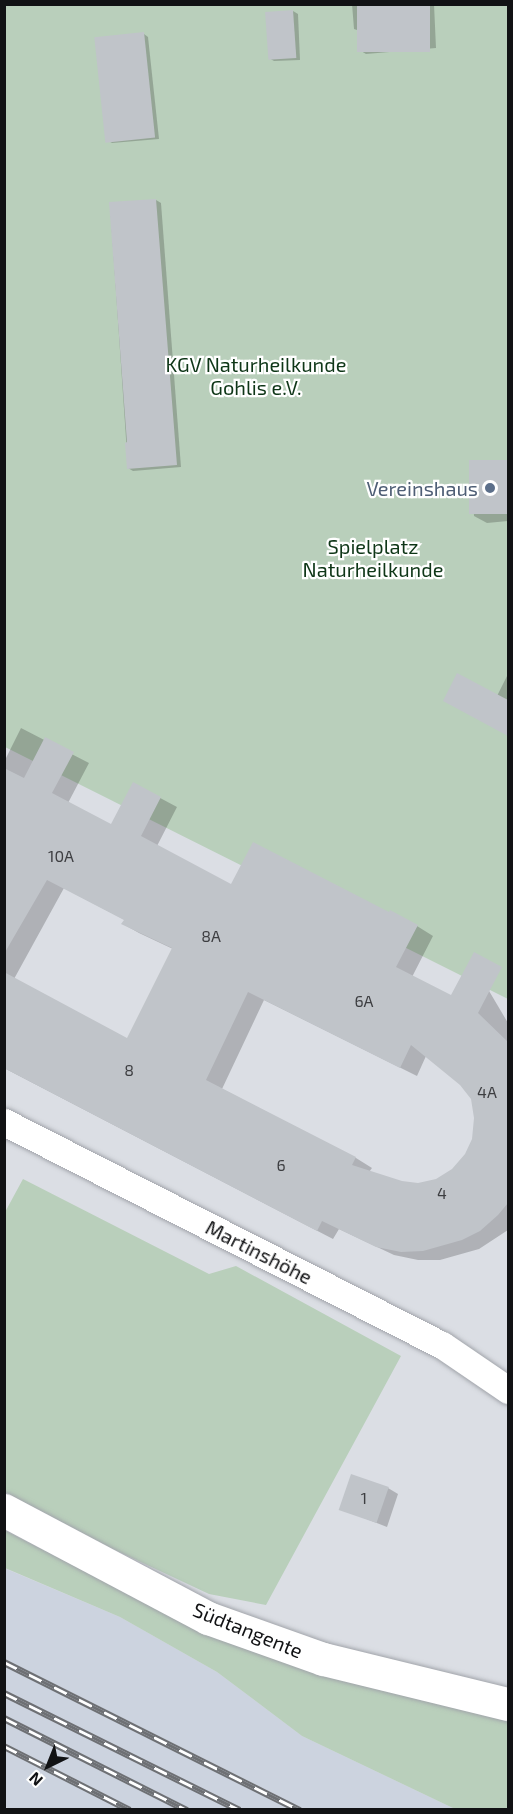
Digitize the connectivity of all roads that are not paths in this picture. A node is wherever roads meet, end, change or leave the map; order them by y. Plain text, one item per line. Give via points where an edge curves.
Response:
1 (4, 1122) edge
2 (508, 1390) edge
3 (4, 1510) edge
4 (508, 1704) edge

1 - 2 street, Martinshöhe via 442,1345
3 - 4 street, Südtangente via 208,1618 322,1659

